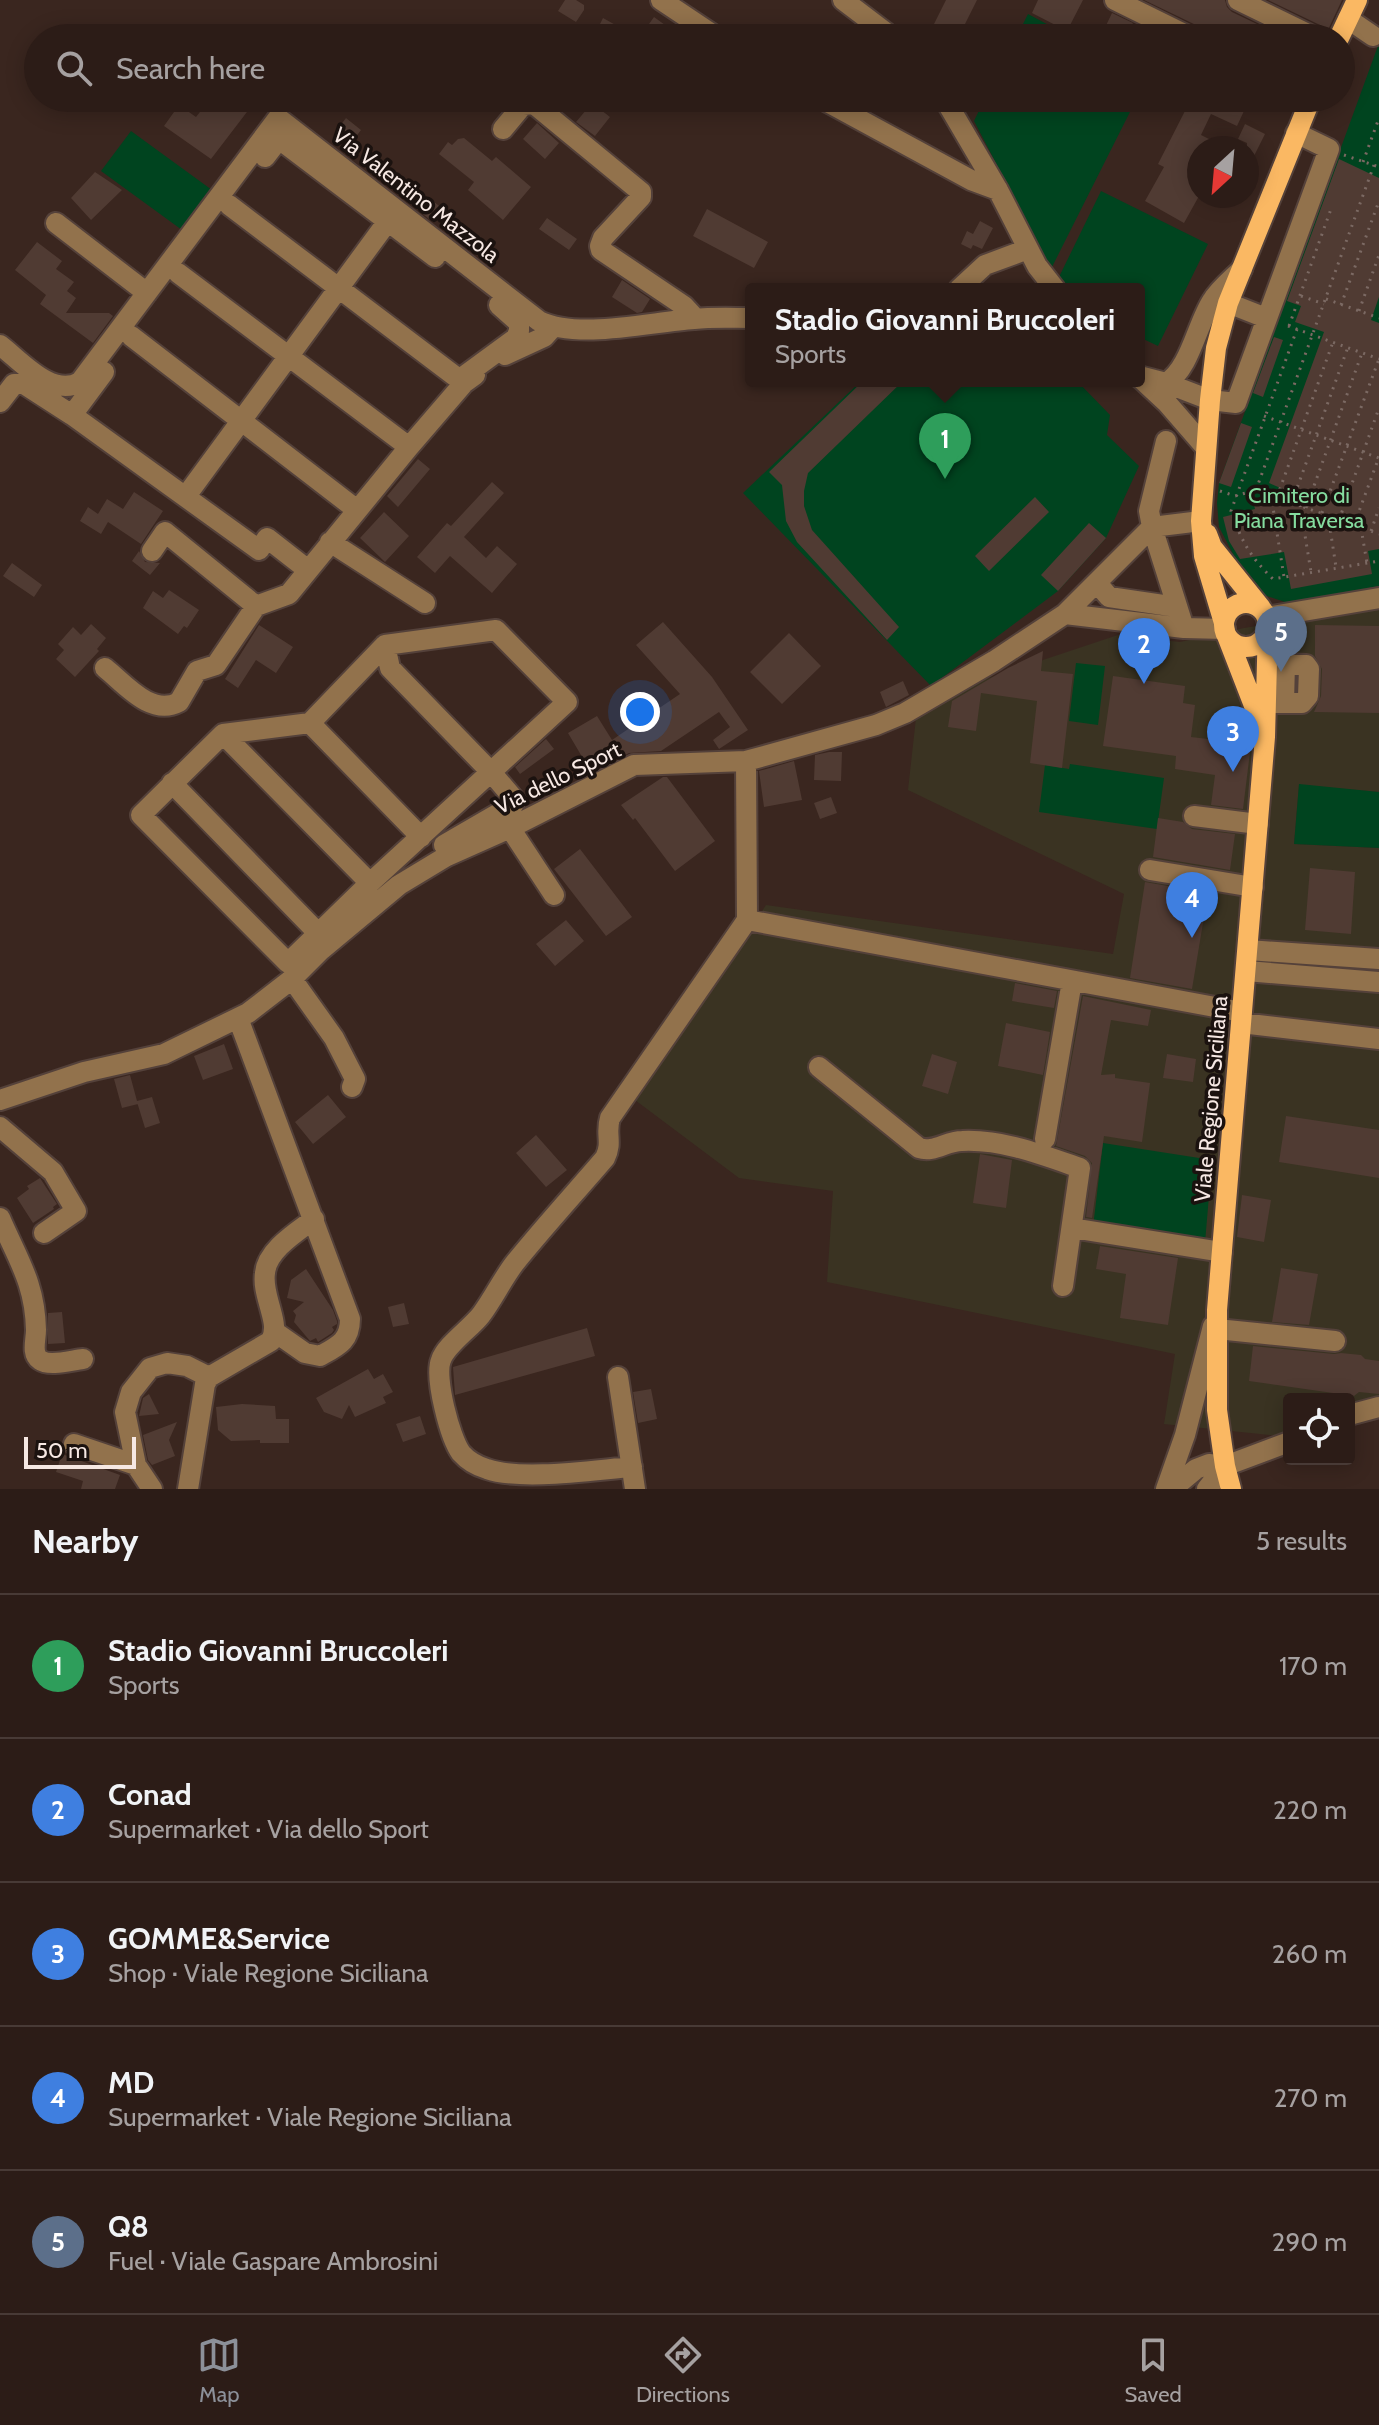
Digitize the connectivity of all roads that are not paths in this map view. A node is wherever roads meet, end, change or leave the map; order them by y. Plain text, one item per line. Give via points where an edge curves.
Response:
1 (661, 0) edge
2 (844, 0) edge
3 (1115, 0) edge
4 (1238, 0) edge
5 (1357, 0) edge
6 (1147, 7) edge
7 (697, 24) edge
8 (875, 24) edge
9 (1172, 24) edge
10 (1287, 24) edge
11 (1345, 24) edge
12 (1355, 32) edge
13 (1373, 36) dead end
14 (517, 112) edge
15 (544, 112) edge
16 (846, 112) edge
17 (952, 112) edge
18 (1305, 112) edge
19 (503, 129) dead end
20 (1296, 133) junction
21 (998, 190) junction
22 (229, 205) junction
23 (388, 221) junction
24 (56, 223) dead end
25 (1028, 249) junction
26 (1242, 269) junction
27 (178, 273) junction
28 (966, 283) edge
29 (1050, 283) edge
30 (339, 288) junction
31 (147, 293) junction
32 (1228, 303) junction
33 (745, 318) edge
34 (1266, 318) junction
35 (696, 319) junction
36 (553, 327) junction
37 (131, 336) junction
38 (0, 345) edge
39 (289, 356) junction
40 (1213, 371) junction
41 (1243, 378) junction
42 (1145, 380) edge
43 (462, 381) junction
44 (1166, 393) junction
45 (1210, 400) junction
46 (0, 402) edge
47 (72, 415) junction
48 (241, 421) junction
49 (1166, 441) dead end
50 (409, 447) junction
51 (1206, 448) junction
52 (186, 496) junction
53 (357, 510) junction
54 (1201, 521) junction
55 (1152, 527) junction
56 (330, 542) junction
57 (152, 551) dead end
58 (308, 570) junction
59 (1097, 583) junction
60 (1379, 598) edge
61 (425, 603) dead end
62 (256, 606) junction
63 (1177, 607) junction
64 (1065, 614) junction
65 (1266, 617) junction
66 (1184, 628) junction
67 (1225, 628) junction
68 (385, 645) junction
69 (1283, 663) junction
70 (105, 668) dead end
71 (1283, 703) junction
72 (310, 723) junction
73 (223, 734) junction
74 (1265, 737) junction
75 (746, 761) junction
76 (491, 772) junction
77 (172, 783) junction
78 (1194, 816) dead end
79 (1258, 824) junction
80 (510, 828) junction
81 (421, 837) junction
82 (1150, 870) dead end
83 (370, 883) junction
84 (1253, 887) junction
85 (554, 895) dead end
86 (747, 920) junction
87 (344, 930) junction
88 (318, 933) junction
89 (1248, 950) junction
90 (1379, 959) edge
91 (1246, 971) junction
92 (292, 979) junction
93 (1072, 981) junction
94 (1379, 982) edge
95 (238, 1018) junction
96 (1242, 1018) junction
97 (1379, 1039) edge
98 (819, 1067) dead end
99 (352, 1087) dead end
100 (0, 1100) edge
101 (0, 1127) edge
102 (1045, 1139) dead end
103 (0, 1218) edge
104 (314, 1219) junction
105 (1072, 1228) junction
106 (44, 1233) dead end
107 (1222, 1252) junction
108 (1063, 1286) dead end
109 (1217, 1320) junction
110 (275, 1332) junction
111 (1335, 1341) dead end
112 (83, 1359) dead end
113 (209, 1377) junction
114 (618, 1377) dead end
115 (1379, 1407) edge
116 (1355, 1413) edge
117 (74, 1444) dead end
118 (1283, 1444) edge
119 (136, 1465) junction
120 (1225, 1466) junction
121 (632, 1467) junction
122 (152, 1489) edge
123 (188, 1489) edge
124 (635, 1489) edge
125 (1169, 1489) edge
126 (1207, 1489) edge
127 (1231, 1489) edge

1 - 7 street
2 - 8 street
3 - 6 street
4 - 10 street
5 - 11 main road
6 - 9 street
12 - 13 street
14 - 19 street
15 - 35 street via 641,192 603,238 601,250
16 - 21 street
17 - 21 street
18 - 20 main road
20 - 26 main road
20 - 34 street via 1329,149
21 - 25 street
22 - 23 street via 279,139
22 - 27 street
22 - 30 street
23 - 30 street
23 - 43 street via 519,323 516,338
24 - 31 street
25 - 28 street via 985,265
25 - 29 street
26 - 32 main road
26 - 44 street via 1212,300
27 - 37 street
27 - 39 street
30 - 39 street
30 - 43 street
31 - 36 street, Via Valentino Mazzola via 278,118
31 - 38 street, Via Valentino Mazzola via 73,386 43,379
32 - 34 street
32 - 40 main road
33 - 35 street, Via Valentino Mazzola
34 - 41 street
35 - 36 street, Via Valentino Mazzola via 582,330
36 - 43 street via 544,337
37 - 47 street
37 - 48 street
39 - 48 street
39 - 50 street
40 - 41 street
40 - 45 main road
41 - 45 street via 1236,403
42 - 44 street
43 - 50 street
44 - 45 street via 1196,405
44 - 51 street
45 - 51 main road
46 - 47 street via 20,382
47 - 52 street
48 - 52 street
48 - 53 street
49 - 55 street via 1149,511
50 - 53 street
51 - 54 main road
52 - 58 street via 259,550 267,538
53 - 56 street
54 - 55 street
54 - 65 main road via 1212,547
54 - 67 main road via 1204,556
55 - 59 street, Via dello Sport
55 - 63 street
56 - 58 street
56 - 61 street
57 - 62 street via 165,532
58 - 62 street via 289,594
59 - 63 street via 1109,597
59 - 64 street, Via dello Sport
60 - 65 street
62 - 70 street via 216,665 197,671 173,705 148,703
63 - 66 street
64 - 66 street
64 - 75 street, Via dello Sport via 905,713
65 - 67 main road via 1252,604 1240,604 1229,611
65 - 67 main road via 1265,637 1247,647 1234,643
65 - 69 main road, Viale Regione Siciliana
66 - 67 street
67 - 74 main road
68 - 72 street
68 - 76 street via 390,668
68 - 76 street via 496,630 567,702
69 - 71 main road, Viale Regione Siciliana
69 - 71 street via 1309,669 1308,696 1302,703
71 - 74 main road, Viale Regione Siciliana
72 - 73 street
72 - 81 street
73 - 77 street
73 - 83 street
74 - 79 main road, Viale Regione Siciliana
75 - 80 street, Via dello Sport via 634,765
75 - 86 street
76 - 81 street
76 - 87 street via 514,799 513,805 375,887 336,921
77 - 88 street
77 - 88 street via 141,815 288,963
78 - 79 street
79 - 84 main road, Viale Regione Siciliana
80 - 85 street
80 - 87 street, Via dello Sport via 399,885
81 - 83 street
82 - 84 street
83 - 88 street
84 - 89 main road, Viale Regione Siciliana
86 - 93 street
86 - 121 street via 610,1118 605,1158 438,1365 455,1443 472,1463 498,1472 542,1474
87 - 92 street, Via dello Sport
89 - 90 street
89 - 91 main road, Viale Regione Siciliana
91 - 94 street
91 - 96 main road, Viale Regione Siciliana
92 - 95 street, Via dello Sport
92 - 99 street via 334,1038 355,1079
93 - 96 street
93 - 102 street
95 - 100 street, Via dello Sport via 164,1054 84,1072
95 - 104 street
96 - 97 street
96 - 107 main road, Viale Regione Siciliana
98 - 105 street via 919,1148 974,1142 1019,1148 1080,1168
101 - 106 street via 53,1172 76,1211
103 - 112 street via 31,1285 38,1359
104 - 110 street via 291,1236 264,1271
104 - 110 street via 350,1331 344,1343 320,1356 305,1353
105 - 107 street
105 - 108 street
107 - 109 main road, Viale Regione Siciliana
109 - 111 street
109 - 120 main road, Viale Regione Siciliana via 1216,1385
109 - 125 street
110 - 113 street via 271,1341
113 - 119 street via 167,1363 150,1368 139,1379 125,1412
113 - 123 street
114 - 121 street
115 - 116 street
117 - 119 street
118 - 120 street
119 - 122 street
120 - 125 street via 1196,1469
120 - 126 street
120 - 127 main road, Viale Regione Siciliana
121 - 124 street

